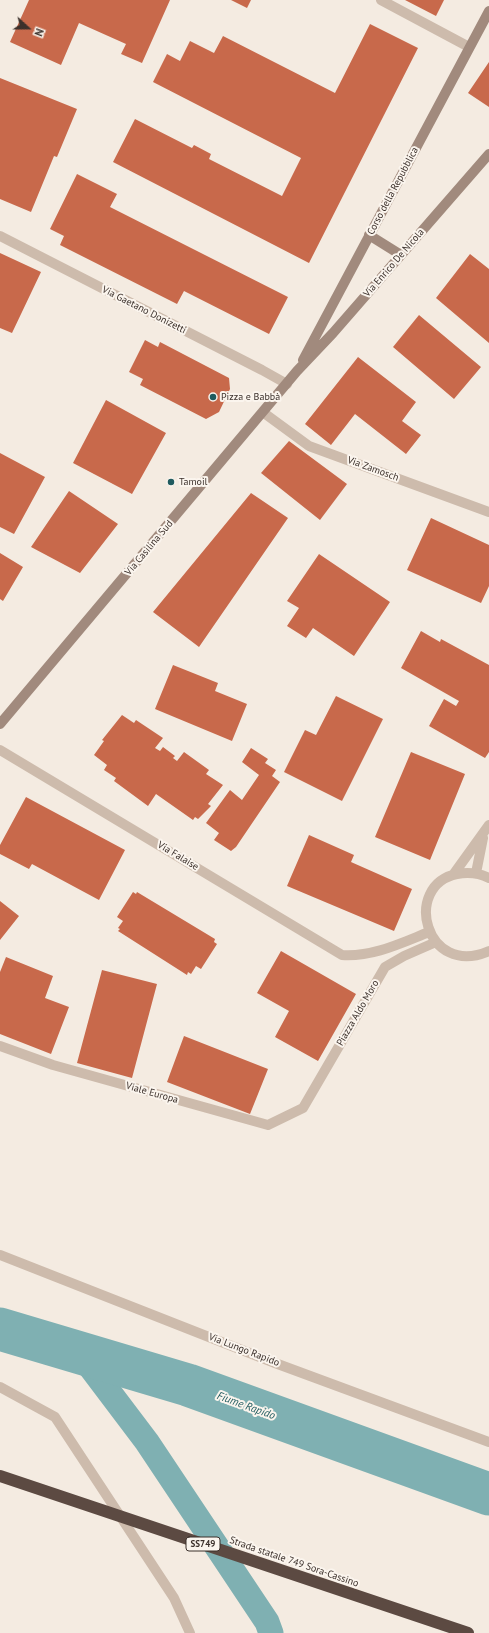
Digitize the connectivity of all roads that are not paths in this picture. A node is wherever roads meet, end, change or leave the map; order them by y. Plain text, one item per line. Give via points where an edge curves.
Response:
1 (381, 0) edge
2 (489, 11) edge
3 (469, 47) junction
4 (489, 154) edge
5 (369, 235) junction
6 (0, 236) edge
7 (401, 255) junction
8 (297, 371) junction
9 (287, 384) junction
10 (264, 413) junction
11 (489, 512) edge
12 (0, 724) edge
13 (0, 750) edge
14 (487, 828) edge
15 (476, 873) junction
16 (453, 875) junction
17 (489, 878) edge
18 (429, 932) junction
19 (436, 942) junction
20 (489, 951) edge
21 (0, 1046) edge
22 (303, 1108) joint
23 (0, 1255) edge
24 (0, 1387) edge
25 (489, 1442) edge
26 (0, 1476) edge
27 (190, 1633) edge
28 (468, 1633) edge

1 - 3 street
2 - 3 main road, Corso della Repubblica
3 - 5 main road, Corso della Repubblica
4 - 7 main road, Via Enrico De Nicola
5 - 7 main road
5 - 8 main road, Corso della Repubblica
6 - 9 street, Via Gaetano Donizetti
7 - 8 main road, Via Enrico De Nicola via 334,333
8 - 9 main road, Via Casilina Sud
9 - 10 main road, Via Casilina Sud
10 - 11 street, Via Zamosch via 309,446
10 - 12 main road, Via Casilina Sud
13 - 18 street, Via Falaise via 342,955 373,953
14 - 15 street
14 - 16 street
15 - 16 street
15 - 17 street
16 - 18 street via 443,880 429,898 426,909
18 - 19 street
19 - 20 street via 452,954 461,956 471,957
19 - 22 street, Piazza Aldo Moro via 385,967
21 - 22 street, Viale Europa via 53,1064 268,1125
23 - 25 street, Via Lungo Rapido via 275,1363
24 - 27 street via 55,1417 174,1598
26 - 28 highway, Strada statale 749 Sora-Cassino / SS749

